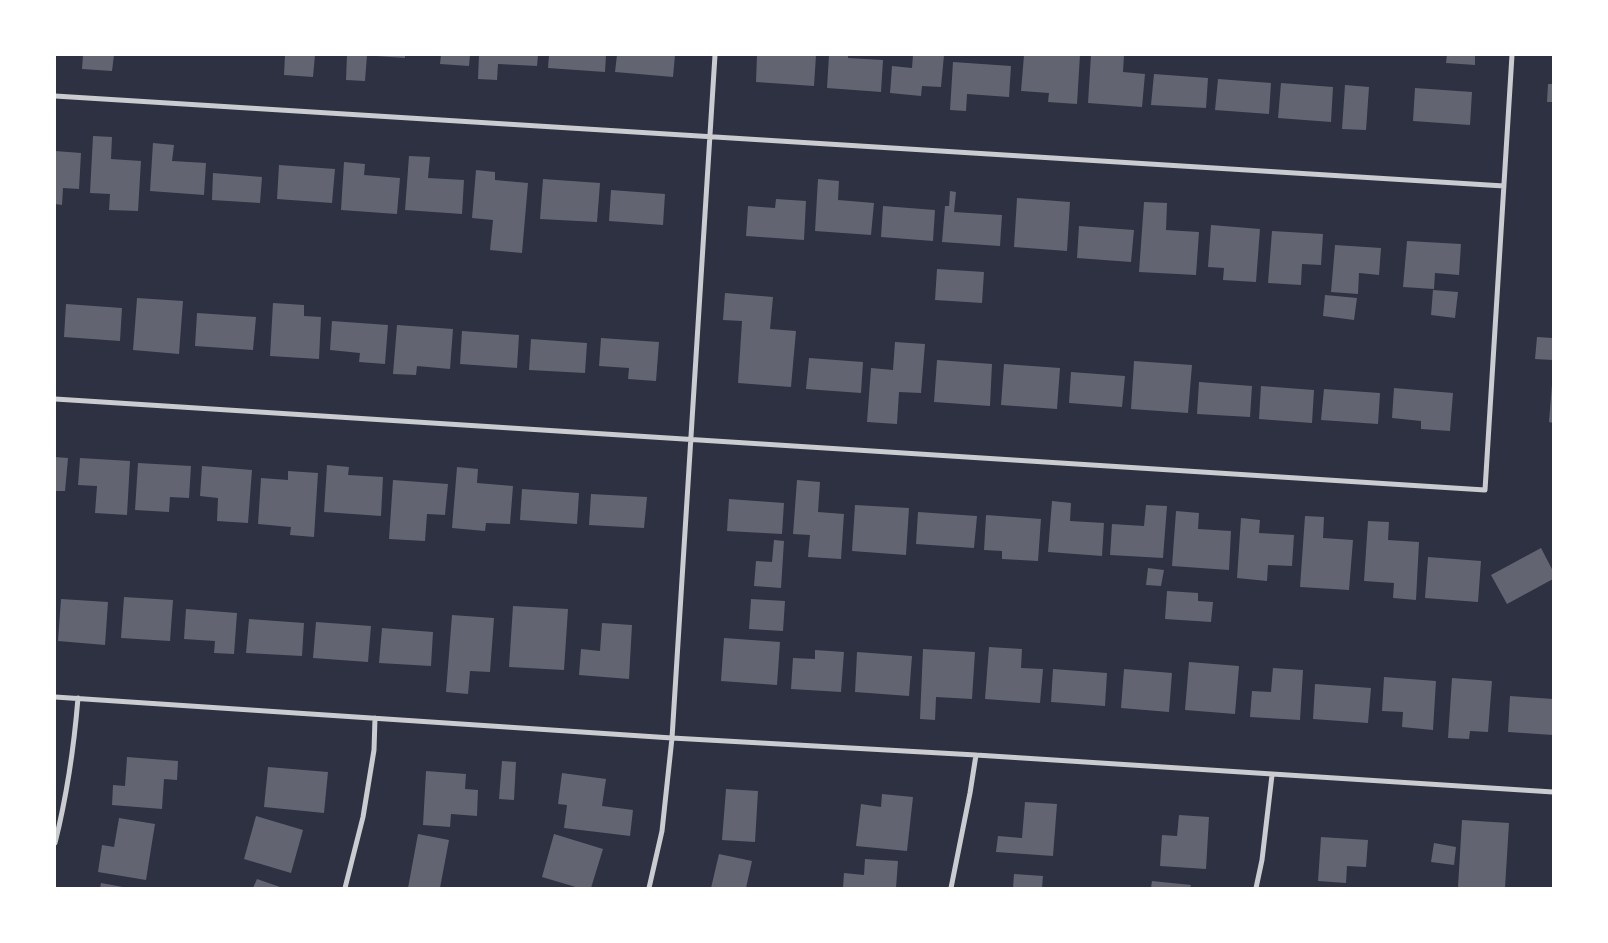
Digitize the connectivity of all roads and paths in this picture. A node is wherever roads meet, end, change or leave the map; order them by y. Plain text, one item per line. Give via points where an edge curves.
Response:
1 (715, 55) edge
2 (1512, 55) edge
3 (55, 96) edge
4 (709, 138) junction
5 (1504, 186) junction
6 (55, 399) edge
7 (691, 440) junction
8 (55, 697) edge
9 (78, 698) junction
10 (375, 718) junction
11 (672, 738) junction
12 (976, 755) junction
13 (1272, 775) junction
14 (1553, 792) edge
15 (55, 842) edge
16 (345, 888) edge
17 (649, 888) edge
18 (951, 888) edge
19 (1256, 888) edge

1 - 4 street
2 - 5 street
3 - 4 street
4 - 5 street
4 - 7 street
5 - 7 street via 1486,490
6 - 7 street
7 - 11 street
8 - 9 street
9 - 10 street
9 - 15 street via 75,737
10 - 11 street
10 - 16 street via 374,750 363,817
11 - 12 street
11 - 17 street via 662,831
12 - 13 street
12 - 18 street
13 - 14 street
13 - 19 street

